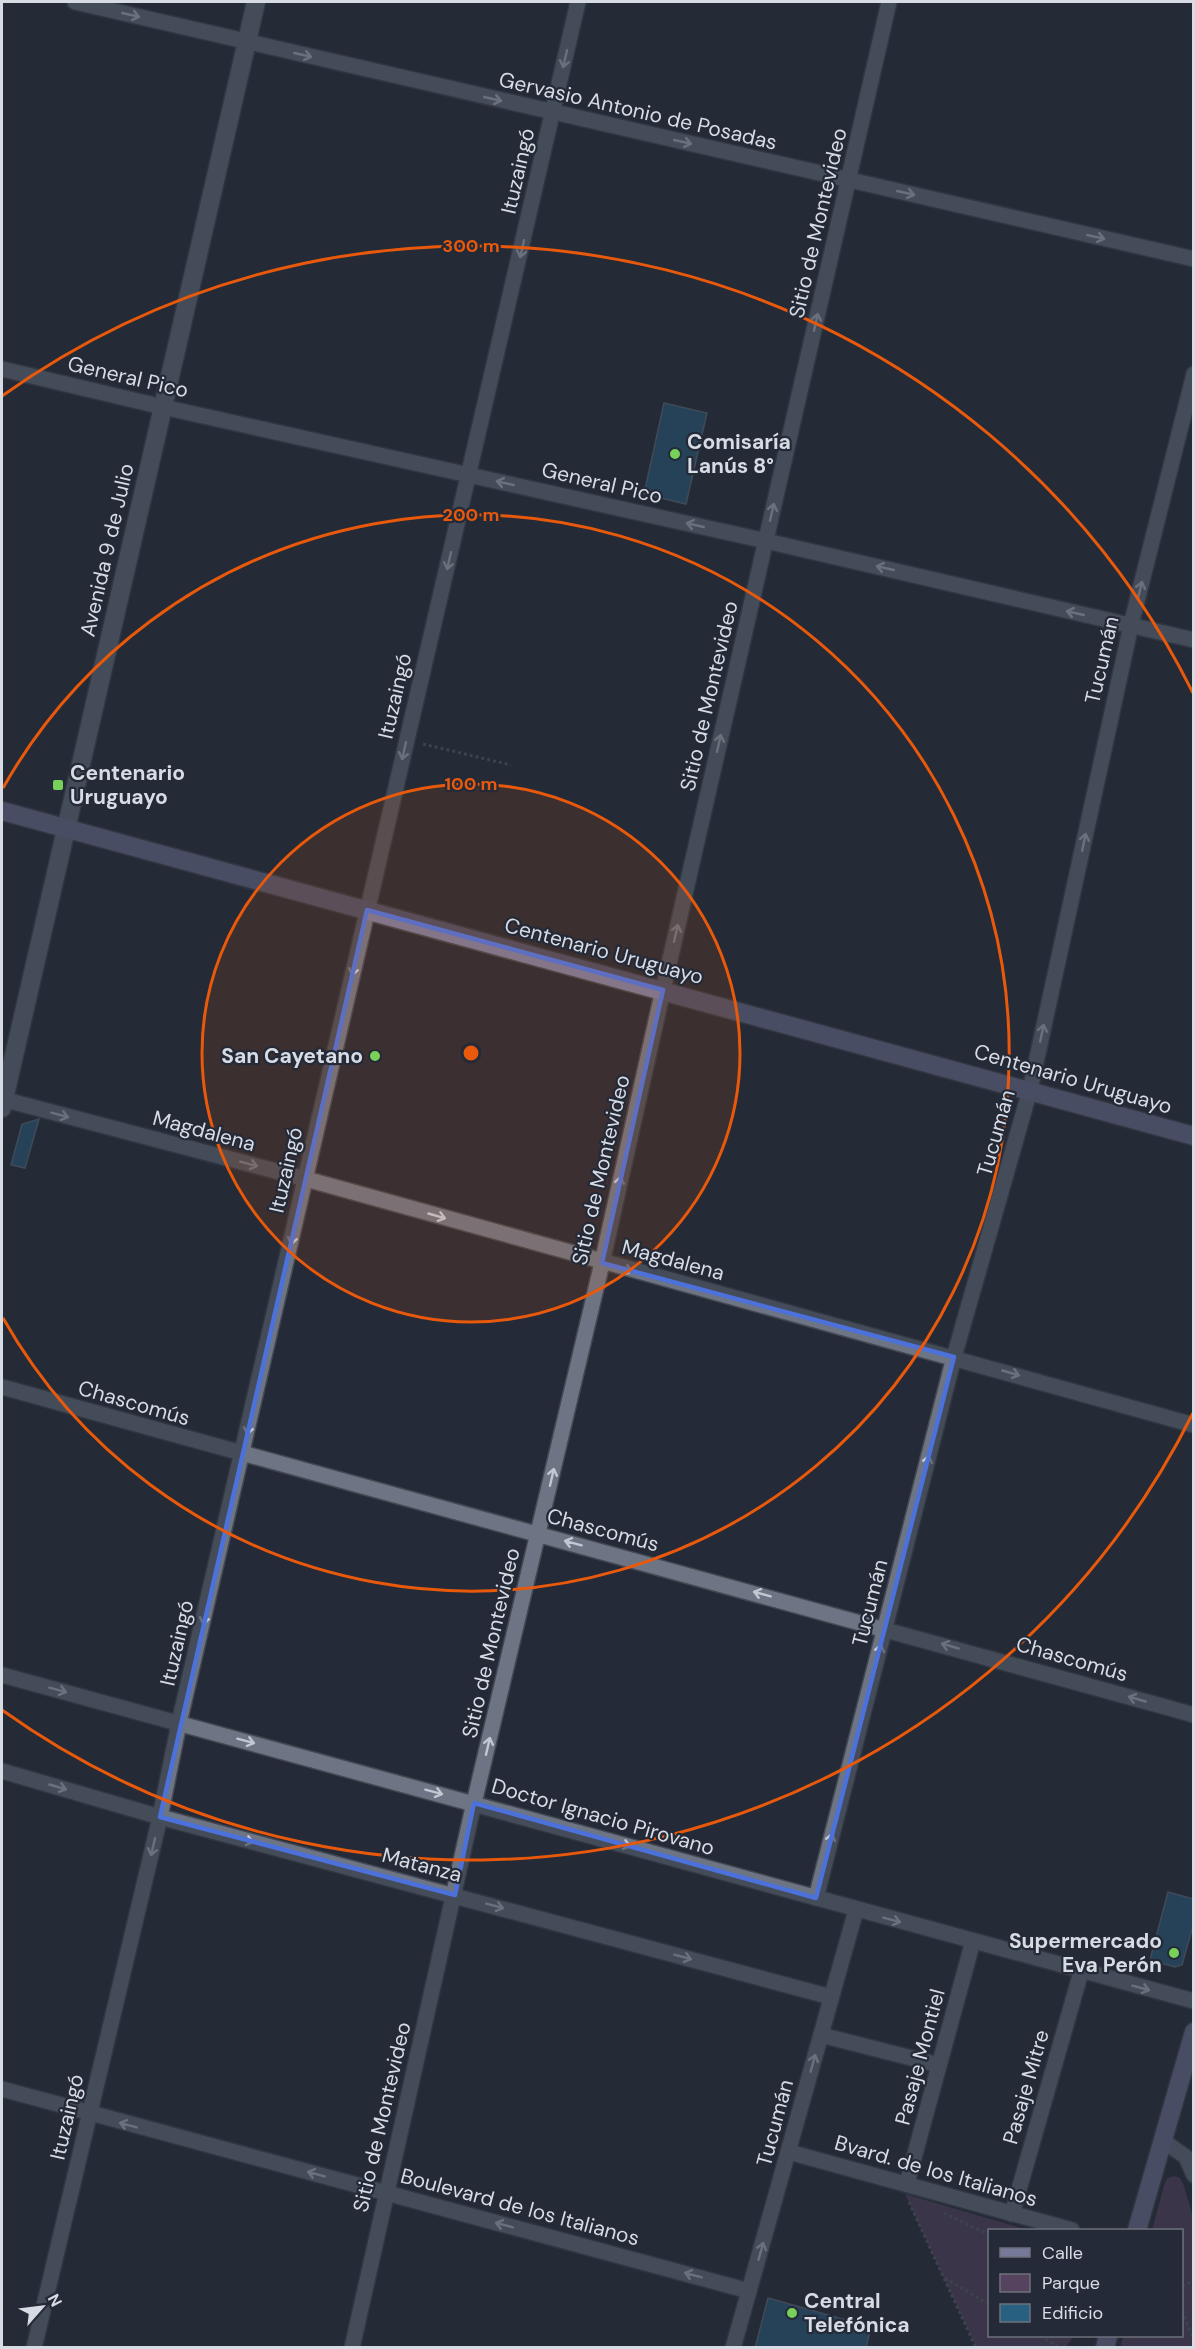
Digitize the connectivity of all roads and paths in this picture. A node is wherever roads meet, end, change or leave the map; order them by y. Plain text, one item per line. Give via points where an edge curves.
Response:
1 (75, 2) edge
2 (256, 2) edge
3 (578, 2) edge
4 (889, 2) edge
5 (246, 42) junction
6 (553, 113) junction
7 (849, 180) junction
8 (1194, 259) edge
9 (2, 369) edge
10 (1194, 374) edge
11 (164, 407) junction
12 (469, 475) junction
13 (766, 541) junction
14 (1131, 625) junction
15 (1194, 640) edge
16 (407, 740) junction
17 (511, 765) dead end
18 (2, 810) edge
19 (66, 828) junction
20 (367, 910) junction
21 (663, 990) junction
22 (1030, 1090) junction
23 (2, 1102) edge
24 (1194, 1136) edge
25 (306, 1179) junction
26 (602, 1263) junction
27 (954, 1357) junction
28 (2, 1387) edge
29 (1194, 1425) edge
30 (242, 1455) junction
31 (539, 1534) junction
32 (886, 1628) junction
33 (2, 1675) edge
34 (1194, 1715) edge
35 (179, 1723) junction
36 (2, 1771) edge
37 (474, 1803) junction
38 (160, 1817) junction
39 (455, 1895) junction
40 (816, 1898) junction
41 (856, 1910) junction
42 (973, 1941) junction
43 (1081, 1972) junction
44 (831, 1997) junction
45 (1194, 2001) edge
46 (1194, 2032) edge
47 (821, 2035) junction
48 (939, 2065) junction
49 (2, 2089) edge
50 (90, 2115) junction
51 (1162, 2140) junction
52 (789, 2151) junction
53 (1194, 2175) edge
54 (907, 2183) junction
55 (387, 2193) junction
56 (1011, 2214) junction
57 (1068, 2229) edge
58 (1137, 2229) edge
59 (943, 2277) junction
60 (749, 2291) junction
61 (988, 2304) edge
62 (1183, 2314) edge
63 (1042, 2337) edge
64 (1194, 2341) edge
65 (34, 2348) edge
66 (352, 2348) edge
67 (733, 2348) edge
68 (976, 2348) edge
69 (1060, 2348) edge

1 -> 5 street, Gervasio Antonio de Posadas
2 - 5 street, Avenida 9 de Julio
3 -> 6 street, Ituzaingó
4 - 7 street, Sitio de Montevideo
5 -> 6 street, Gervasio Antonio de Posadas
5 - 11 street, Avenida 9 de Julio
6 -> 7 street, Gervasio Antonio de Posadas
6 -> 12 street, Ituzaingó
7 -> 8 street, Gervasio Antonio de Posadas
13 -> 7 street, Sitio de Montevideo
9 - 11 street, General Pico
14 -> 10 street, Tucumán
11 - 12 street, General Pico
11 - 19 street, Avenida 9 de Julio
13 -> 12 street, General Pico
12 -> 16 street, Ituzaingó
14 -> 13 street, General Pico
21 -> 13 street, Sitio de Montevideo
14 - 15 street, General Pico
22 -> 14 street, Tucumán
16 - 17 path
16 -> 20 street, Ituzaingó
18 - 19 main road, Centenario Uruguayo
19 - 20 main road, Centenario Uruguayo
19 - 23 street, Avenida 9 de Julio
20 - 21 main road, Centenario Uruguayo
20 -> 25 street, Ituzaingó
21 - 22 main road, Centenario Uruguayo
26 -> 21 street, Sitio de Montevideo
22 - 24 main road, Centenario Uruguayo
22 - 27 street, Tucumán
23 -> 25 street, Magdalena
25 -> 26 street, Magdalena
25 -> 30 street, Ituzaingó
26 -> 27 street, Magdalena
31 -> 26 street, Sitio de Montevideo
27 -> 29 street, Magdalena
32 -> 27 street, Tucumán
28 - 30 street, Chascomús
30 - 31 street, Chascomús
30 -> 35 street, Ituzaingó
32 -> 31 street, Chascomús
37 -> 31 street, Sitio de Montevideo
34 -> 32 street, Chascomús
40 -> 32 street, Tucumán
33 -> 35 street, Doctor Ignacio Pirovano
35 -> 37 street, Doctor Ignacio Pirovano
35 - 38 street, Ituzaingó
36 -> 38 street, Matanza
37 - 39 street, Sitio de Montevideo
37 -> 40 street, Doctor Ignacio Pirovano
38 -> 39 street, Matanza
38 -> 50 street, Ituzaingó
39 -> 44 street, Matanza
39 - 55 street, Sitio de Montevideo
40 - 41 street, Doctor Ignacio Pirovano
41 -> 42 street, Doctor Ignacio Pirovano
41 - 44 street, Tucumán
42 - 43 street, Doctor Ignacio Pirovano
42 - 48 street, Pasaje Montiel
43 -> 45 street, Doctor Ignacio Pirovano
43 - 56 street, Pasaje Mitre
44 - 47 street, Tucumán
46 - 51 main road
47 - 48 street
52 -> 47 street, Tucumán
48 - 54 street, Pasaje Montiel
49 - 50 street, Boulevard de los Italianos
55 -> 50 street, Boulevard de los Italianos
50 - 65 street, Ituzaingó
51 - 53 street via 1186,2157
51 - 58 main road
52 - 54 street, Bvard. de los Italianos
60 -> 52 street, Tucumán
54 - 56 street, Bvard. de los Italianos
54 - 59 path via 905,2194
60 -> 55 street, Boulevard de los Italianos
55 - 66 street, Sitio de Montevideo
56 - 57 street, Bvard. de los Italianos
59 - 61 path
59 - 68 path
60 - 67 street, Tucumán
62 - 64 path
63 - 69 path

